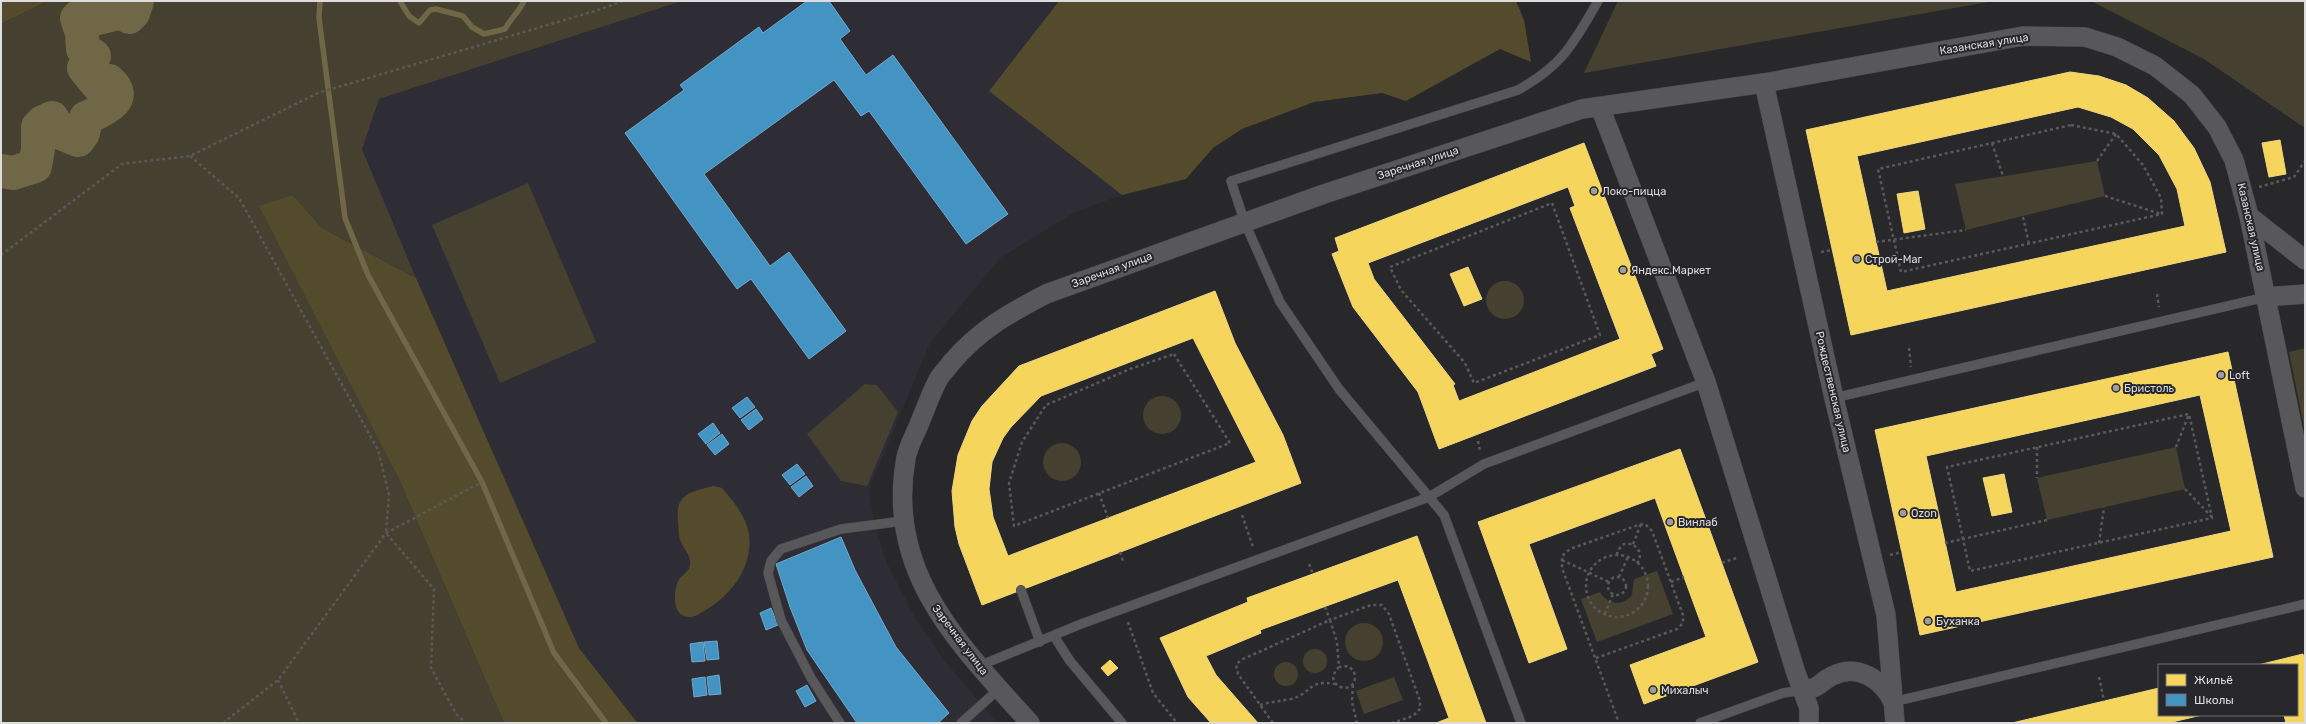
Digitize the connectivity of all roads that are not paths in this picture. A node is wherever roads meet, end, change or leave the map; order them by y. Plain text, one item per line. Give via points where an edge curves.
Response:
1 (1598, 1) edge
2 (1764, 84) junction
3 (1685, 94) joint
4 (1600, 107) junction
5 (2249, 216) junction
6 (1245, 223) junction
7 (2305, 260) edge
8 (2305, 294) edge
9 (2266, 297) junction
10 (1706, 382) junction
11 (1834, 398) junction
12 (2305, 488) edge
13 (1429, 497) junction
14 (903, 521) junction
15 (1021, 590) dead end
16 (2305, 604) edge
17 (1054, 636) junction
18 (1040, 642) junction
19 (979, 666) junction
20 (999, 689) junction
21 (1803, 690) junction
22 (1893, 702) junction
23 (840, 723) edge
24 (961, 723) edge
25 (1030, 723) edge
26 (1122, 723) edge
27 (1521, 723) edge
28 (1700, 723) edge
29 (1809, 723) edge
30 (1894, 723) edge

1 - 6 lane via 1572,45 1556,64 1542,77 1518,90 1231,181
2 - 3 street, Казанская улица
2 - 5 street, Казанская улица via 2023,36 2085,37 2117,47 2155,66 2192,95 2217,127 2234,160
2 - 11 street, Рождественская улица
3 - 4 street, Заречная улица
4 - 6 street, Заречная улица via 1574,112 1324,194
4 - 10 street
5 - 7 street
5 - 9 street, Казанская улица
6 - 13 lane via 1280,302 1339,389
6 - 14 street, Заречная улица via 1046,294 1002,317 982,332 938,379 923,414 906,457 901,505
8 - 9 street
9 - 11 lane
9 - 12 street, Казанская улица
10 - 13 lane via 1484,464
10 - 21 street
11 - 22 street, Рождественская улица via 1886,615
13 - 17 lane via 1123,608
13 - 27 lane via 1444,515
14 - 19 street, Заречная улица via 909,552 931,601
14 - 23 lane via 841,529 781,549 770,561 768,573 781,620 811,678
15 - 18 lane
16 - 22 lane
17 - 18 lane
17 - 26 lane via 1070,661
18 - 19 lane
19 - 20 street, Заречная улица
20 - 24 lane
20 - 25 street, Заречная улица
21 - 22 street, Рождественская улица via 1817,689 1833,676 1854,671 1874,677 1889,692
21 - 28 lane via 1783,693
21 - 29 street via 1809,708
22 - 30 street, Рождественская улица

